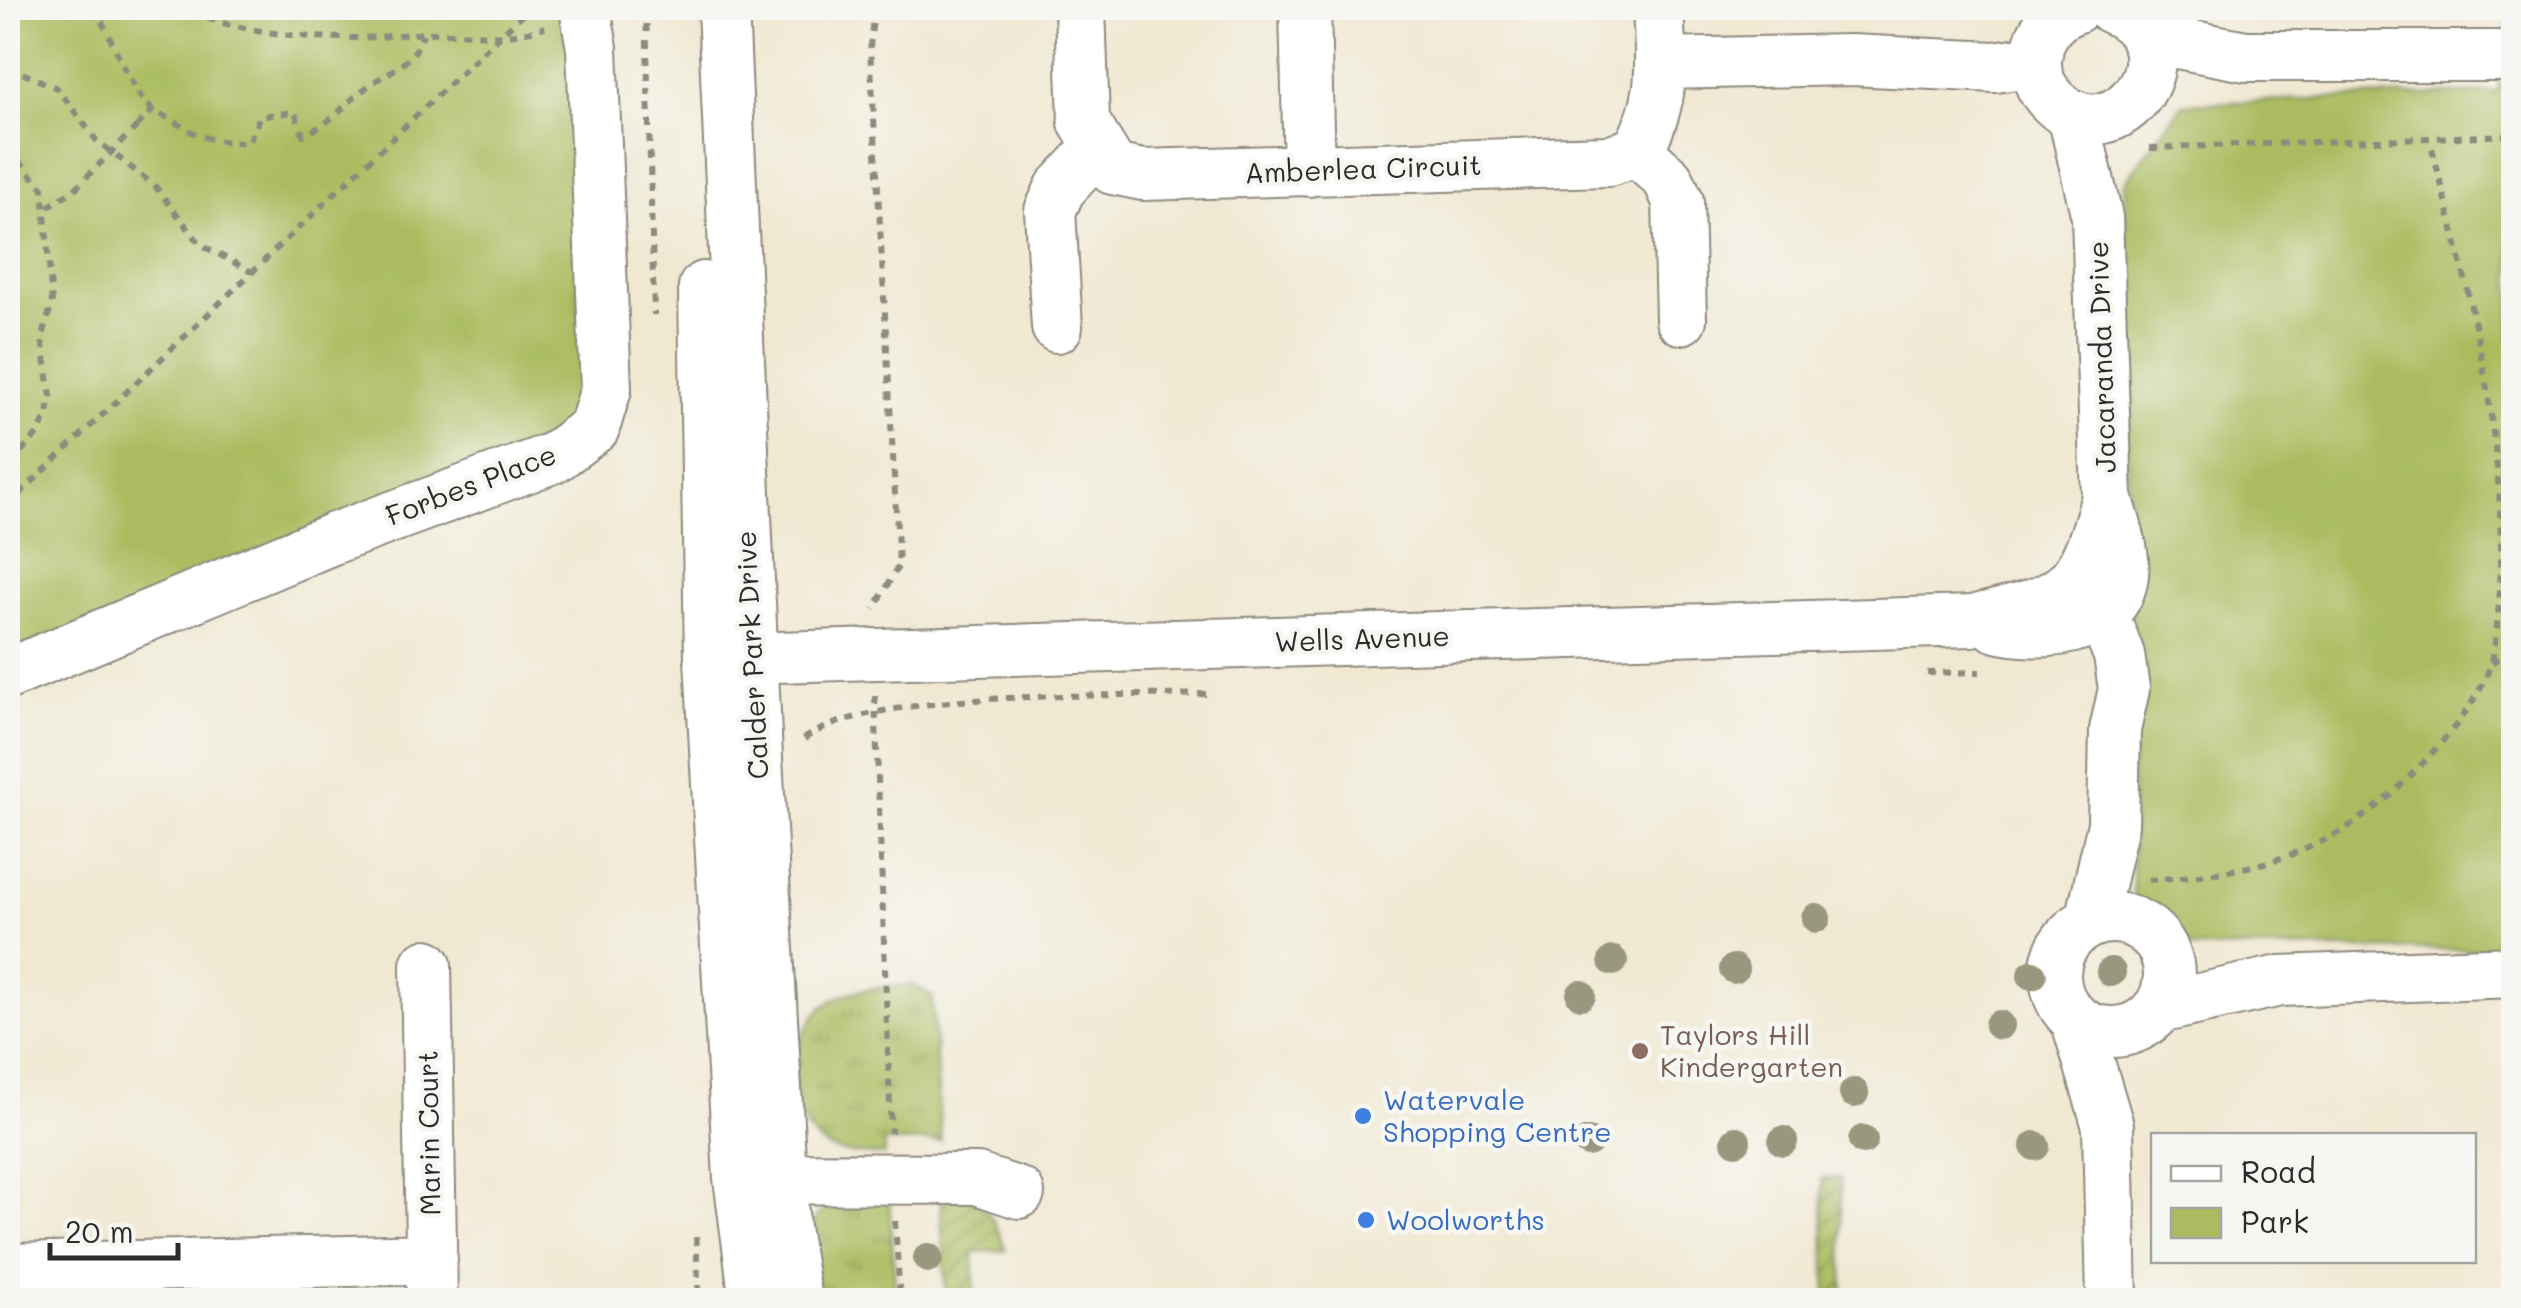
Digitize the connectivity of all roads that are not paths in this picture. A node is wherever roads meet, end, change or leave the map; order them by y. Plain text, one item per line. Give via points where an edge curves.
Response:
1 (720, 8) edge
2 (1080, 8) edge
3 (1305, 8) edge
4 (1658, 8) edge
5 (2099, 12) edge
6 (587, 16) edge
7 (2246, 56) junction
8 (2514, 56) edge
9 (2035, 61) junction
10 (1661, 64) junction
11 (2073, 115) junction
12 (2129, 115) junction
13 (1097, 148) junction
14 (1637, 152) junction
15 (1309, 170) junction
16 (2098, 217) junction
17 (1682, 318) dead end
18 (1057, 327) dead end
19 (2084, 608) junction
20 (731, 657) junction
21 (8, 674) edge
22 (2113, 824) junction
23 (2091, 921) junction
24 (2147, 961) junction
25 (426, 964) dead end
26 (2514, 972) edge
27 (2078, 1022) junction
28 (2108, 1126) junction
29 (761, 1179) junction
30 (1019, 1192) dead end
31 (8, 1269) edge
32 (432, 1280) edge
33 (755, 1300) edge
34 (796, 1300) edge
35 (2112, 1300) edge

1 - 20 street, Calder Park Drive
2 - 13 street via 1084,122
3 - 15 street
4 - 10 street
5 - 7 street
5 - 9 street via 2044,32
5 - 12 street via 2150,70
6 - 21 street, Forbes Place via 606,390 594,428 555,456 332,539
7 - 8 street
7 - 12 street
9 - 10 street via 1996,67 1851,60
9 - 11 street via 2046,94
10 - 14 street via 1656,116
11 - 12 street
11 - 16 street, Jacaranda Drive
12 - 16 street, Jacaranda Drive
13 - 15 street, Amberlea Circuit via 1113,168 1144,176
13 - 18 street via 1060,189 1050,211
14 - 15 street, Amberlea Circuit via 1608,161
14 - 17 street via 1668,180 1678,200
16 - 19 street, Jacaranda Drive via 2107,497 2086,567
19 - 20 street, Wells Avenue via 2036,606 1972,621
19 - 22 street via 2115,730
20 - 29 street, Calder Park Drive
20 - 29 street, Calder Park Drive via 757,758
22 - 23 street
22 - 24 street
23 - 24 street via 2126,919
23 - 27 street via 2068,937 2054,972 2056,991
24 - 26 street via 2280,981
24 - 27 street via 2106,1032
24 - 28 street
25 - 32 street, Marin Court
27 - 28 street
28 - 35 street
29 - 30 street via 977,1179
29 - 33 street, Calder Park Drive
29 - 34 street, Calder Park Drive via 784,1228
31 - 32 street

